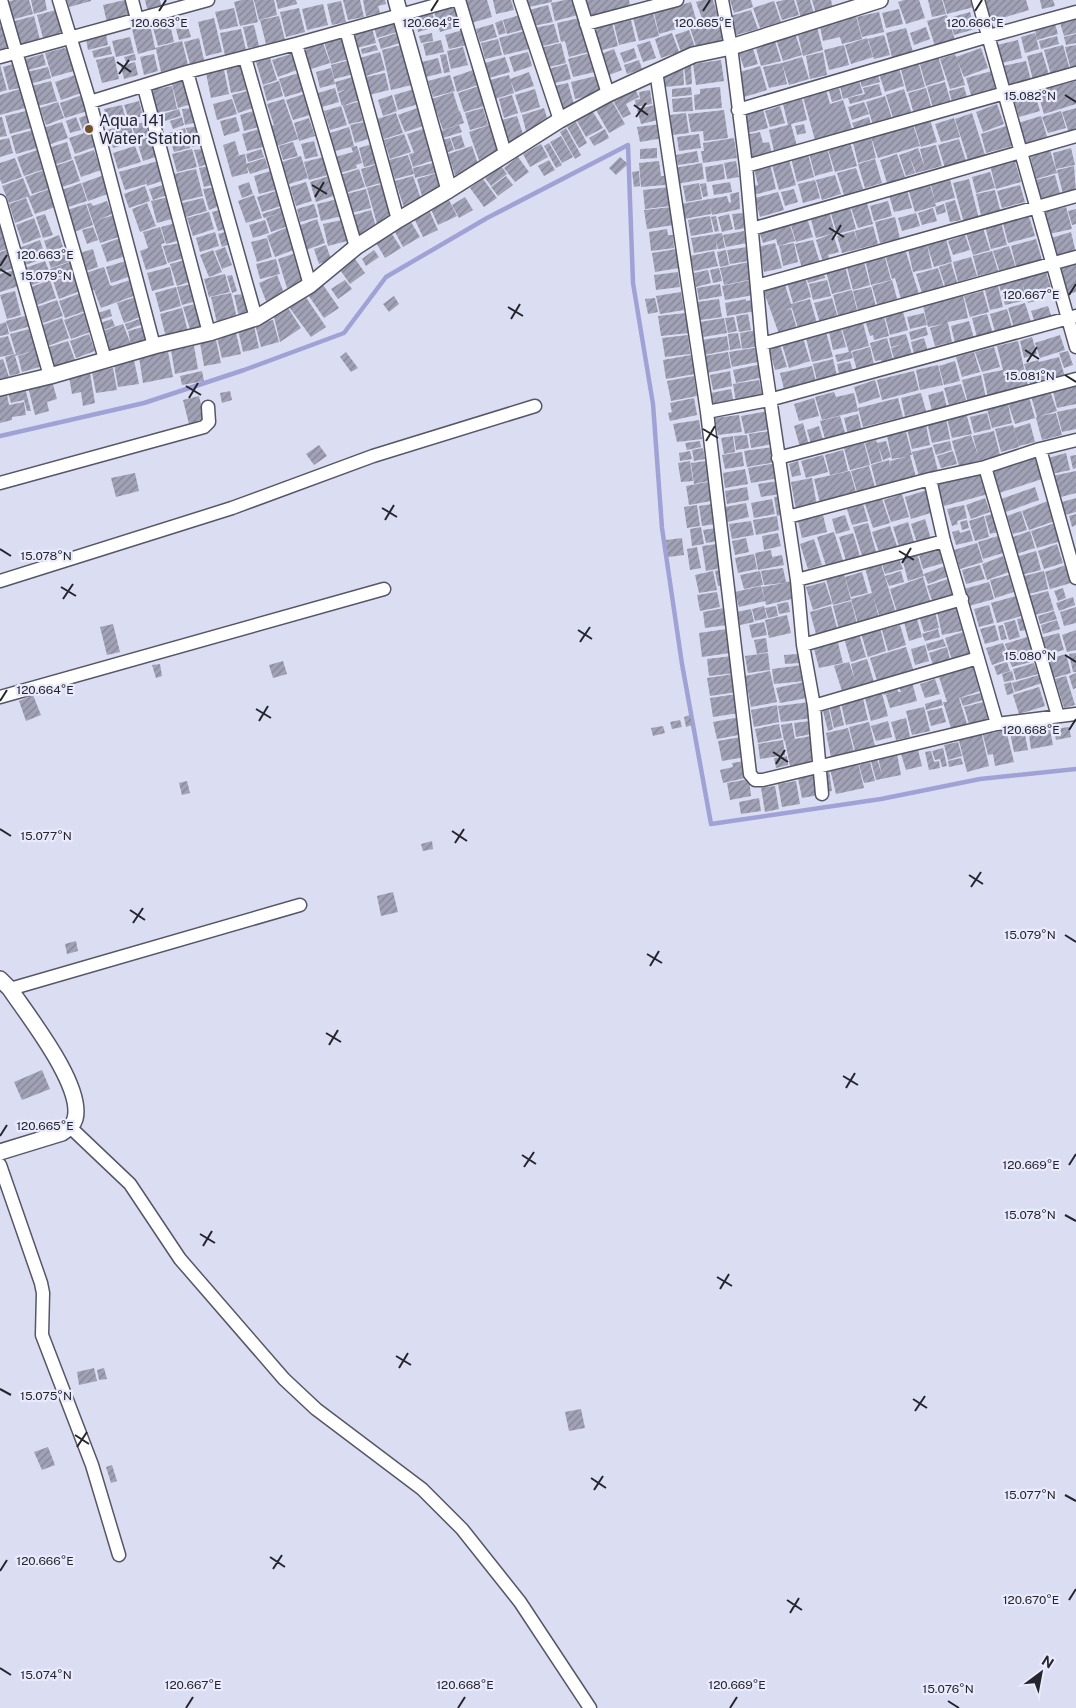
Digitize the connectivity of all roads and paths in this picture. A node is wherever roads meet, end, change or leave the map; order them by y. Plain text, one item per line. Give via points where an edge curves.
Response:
1 (1, 0) edge
2 (59, 0) edge
3 (132, 0) edge
4 (208, 0) edge
5 (396, 0) edge
6 (454, 0) edge
7 (459, 0) edge
8 (520, 0) edge
9 (579, 0) edge
10 (677, 0) edge
11 (722, 0) edge
12 (880, 0) edge
13 (978, 0) edge
14 (1076, 12) edge
15 (400, 15) junction
16 (137, 19) junction
17 (586, 24) junction
18 (346, 30) junction
19 (989, 36) junction
20 (70, 39) junction
21 (296, 44) junction
22 (731, 46) junction
23 (15, 53) junction
24 (0, 57) edge
25 (245, 58) junction
26 (656, 71) junction
27 (187, 72) junction
28 (1076, 73) edge
29 (144, 87) junction
30 (1004, 92) junction
31 (608, 94) junction
32 (90, 102) junction
33 (738, 110) junction
34 (560, 120) junction
35 (1076, 136) edge
36 (1021, 150) junction
37 (505, 153) junction
38 (746, 166) junction
39 (449, 190) junction
40 (1076, 196) edge
41 (0, 201) edge
42 (1037, 207) junction
43 (398, 220) junction
44 (752, 229) junction
45 (356, 247) junction
46 (1076, 257) edge
47 (1052, 263) junction
48 (310, 284) junction
49 (757, 286) junction
50 (1072, 317) edge
51 (256, 318) junction
52 (209, 333) junction
53 (762, 344) junction
54 (154, 346) junction
55 (1076, 347) edge
56 (106, 359) junction
57 (50, 376) junction
58 (1076, 379) edge
59 (0, 388) edge
60 (769, 400) junction
61 (535, 406) dead end
62 (208, 407) dead end
63 (707, 412) junction
64 (1076, 440) edge
65 (1040, 449) junction
66 (778, 458) junction
67 (985, 467) junction
68 (930, 479) junction
69 (0, 483) edge
70 (788, 517) junction
71 (944, 541) junction
72 (1076, 578) edge
73 (797, 580) junction
74 (0, 581) edge
75 (384, 590) dead end
76 (962, 599) junction
77 (803, 645) junction
78 (978, 658) junction
79 (0, 698) edge
80 (814, 706) junction
81 (1076, 714) edge
82 (1058, 716) junction
83 (997, 724) junction
84 (819, 766) junction
85 (822, 794) dead end
86 (300, 905) dead end
87 (5, 984) edge
88 (70, 1128) junction
89 (0, 1152) edge
90 (0, 1165) edge
91 (119, 1555) dead end
92 (590, 1708) edge

1 - 23 street
2 - 20 street
3 - 16 street
4 - 16 street
5 - 15 street
6 - 15 street
7 - 37 street
8 - 34 street
9 - 17 street
10 - 17 street
11 - 22 street
12 - 22 street
13 - 19 street
14 - 19 street
15 - 18 street
15 - 39 street
16 - 20 street
17 - 31 street
18 - 21 street
18 - 43 street
19 - 30 street
19 - 33 street
20 - 23 street
20 - 32 street
21 - 25 street
21 - 45 street
22 - 26 street via 693,56
22 - 33 street
23 - 24 street
23 - 56 street
25 - 27 street
25 - 48 street
26 - 31 street
26 - 63 street
27 - 29 street
27 - 51 street
28 - 30 street
29 - 32 street
29 - 52 street
30 - 36 street
30 - 38 street
31 - 34 street
32 - 54 street
33 - 38 street
34 - 37 street
35 - 36 street
36 - 42 street
36 - 44 street
37 - 39 street
38 - 44 street
39 - 43 street
40 - 42 street
41 - 57 street
42 - 47 street
42 - 49 street
43 - 45 street
44 - 49 street
45 - 48 street
46 - 47 street
47 - 50 street
47 - 53 street
48 - 51 street
49 - 53 street
50 - 55 street
50 - 60 street
51 - 52 street
52 - 54 street
53 - 60 street
54 - 56 street
56 - 57 street
57 - 59 street
58 - 66 street
60 - 63 street
60 - 66 street
61 - 74 street via 373,456 232,508
62 - 69 street via 209,422 204,427
63 - 84 street via 750,774 755,780 763,780
64 - 65 street
65 - 67 street
65 - 72 street
66 - 70 street
67 - 68 street
67 - 82 street
68 - 70 street
68 - 71 street
70 - 73 street
71 - 73 street
71 - 76 street
73 - 77 street
75 - 79 street
76 - 77 street
76 - 78 street
77 - 80 street
78 - 80 street
78 - 83 street
80 - 84 street
81 - 82 street
82 - 83 street
83 - 84 street
84 - 85 street
86 - 87 street
87 - 88 street via 50,1047 67,1080 75,1108 75,1119
88 - 89 street
88 - 92 street via 130,1184 180,1259 284,1379 316,1410 422,1489 462,1529 520,1602
90 - 91 street via 41,1283 42,1335 92,1465

